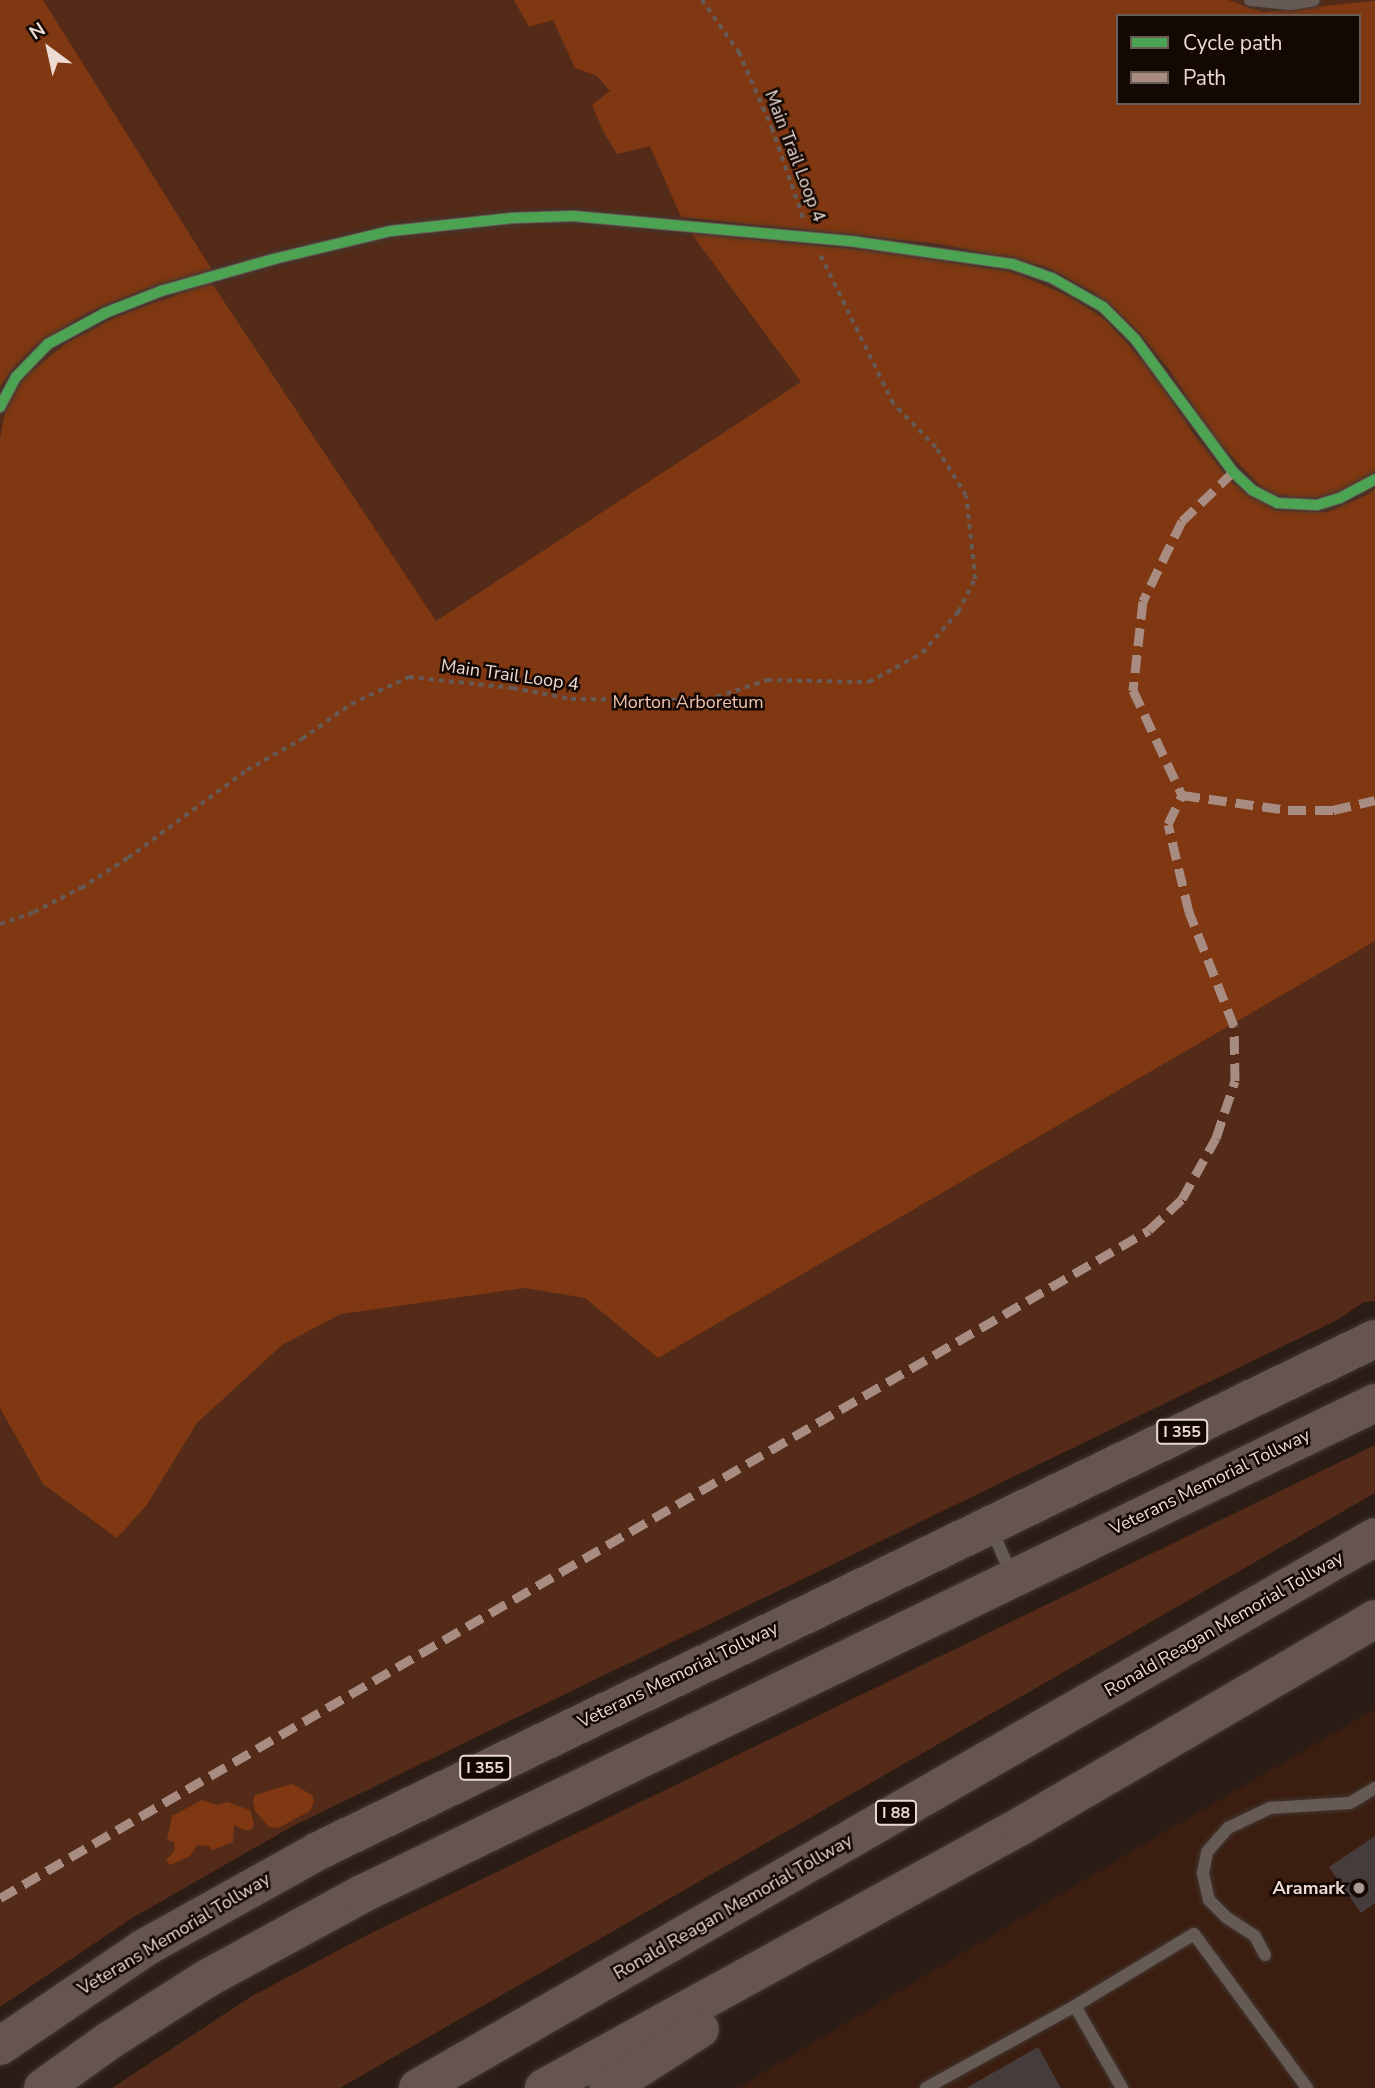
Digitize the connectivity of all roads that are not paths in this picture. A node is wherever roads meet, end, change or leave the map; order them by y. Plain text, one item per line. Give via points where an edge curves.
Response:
1 (1250, 0) edge
2 (1314, 0) edge
3 (0, 407) edge
4 (1375, 479) edge
5 (1375, 1339) edge
6 (1375, 1403) edge
7 (990, 1525) junction
8 (1375, 1537) edge
9 (1013, 1578) junction
10 (1375, 1619) edge
11 (1375, 1788) edge
12 (1021, 1825) junction
13 (1265, 1955) dead end
14 (1075, 2006) junction
15 (0, 2046) edge
16 (43, 2088) edge
17 (418, 2088) edge
18 (544, 2088) edge
19 (608, 2088) edge
20 (926, 2088) edge
21 (1122, 2088) edge
22 (1307, 2088) edge

1 - 2 lane via 1290,4
3 - 4 lane via 16,377 48,344 105,313 161,291 390,231 573,216 811,237 1012,264 1087,296 1135,339 1233,472 1252,490 1277,503 1317,505
5 - 7 highway, Veterans Memorial Tollway / I 355
6 - 9 highway, Veterans Memorial Tollway
7 - 9 lane
7 - 15 highway, Veterans Memorial Tollway / I 355 via 258,1882 144,1948
8 - 17 highway, Ronald Reagan Memorial Tollway / I 88
9 - 16 highway, Veterans Memorial Tollway via 362,1894 206,1979
10 - 12 highway
11 - 13 lane via 1350,1803 1270,1808 1228,1828 1207,1852 1203,1873 1209,1900 1255,1936
12 - 18 highway
12 - 19 highway
14 - 20 lane
14 - 21 lane
14 - 22 lane via 1194,1934

